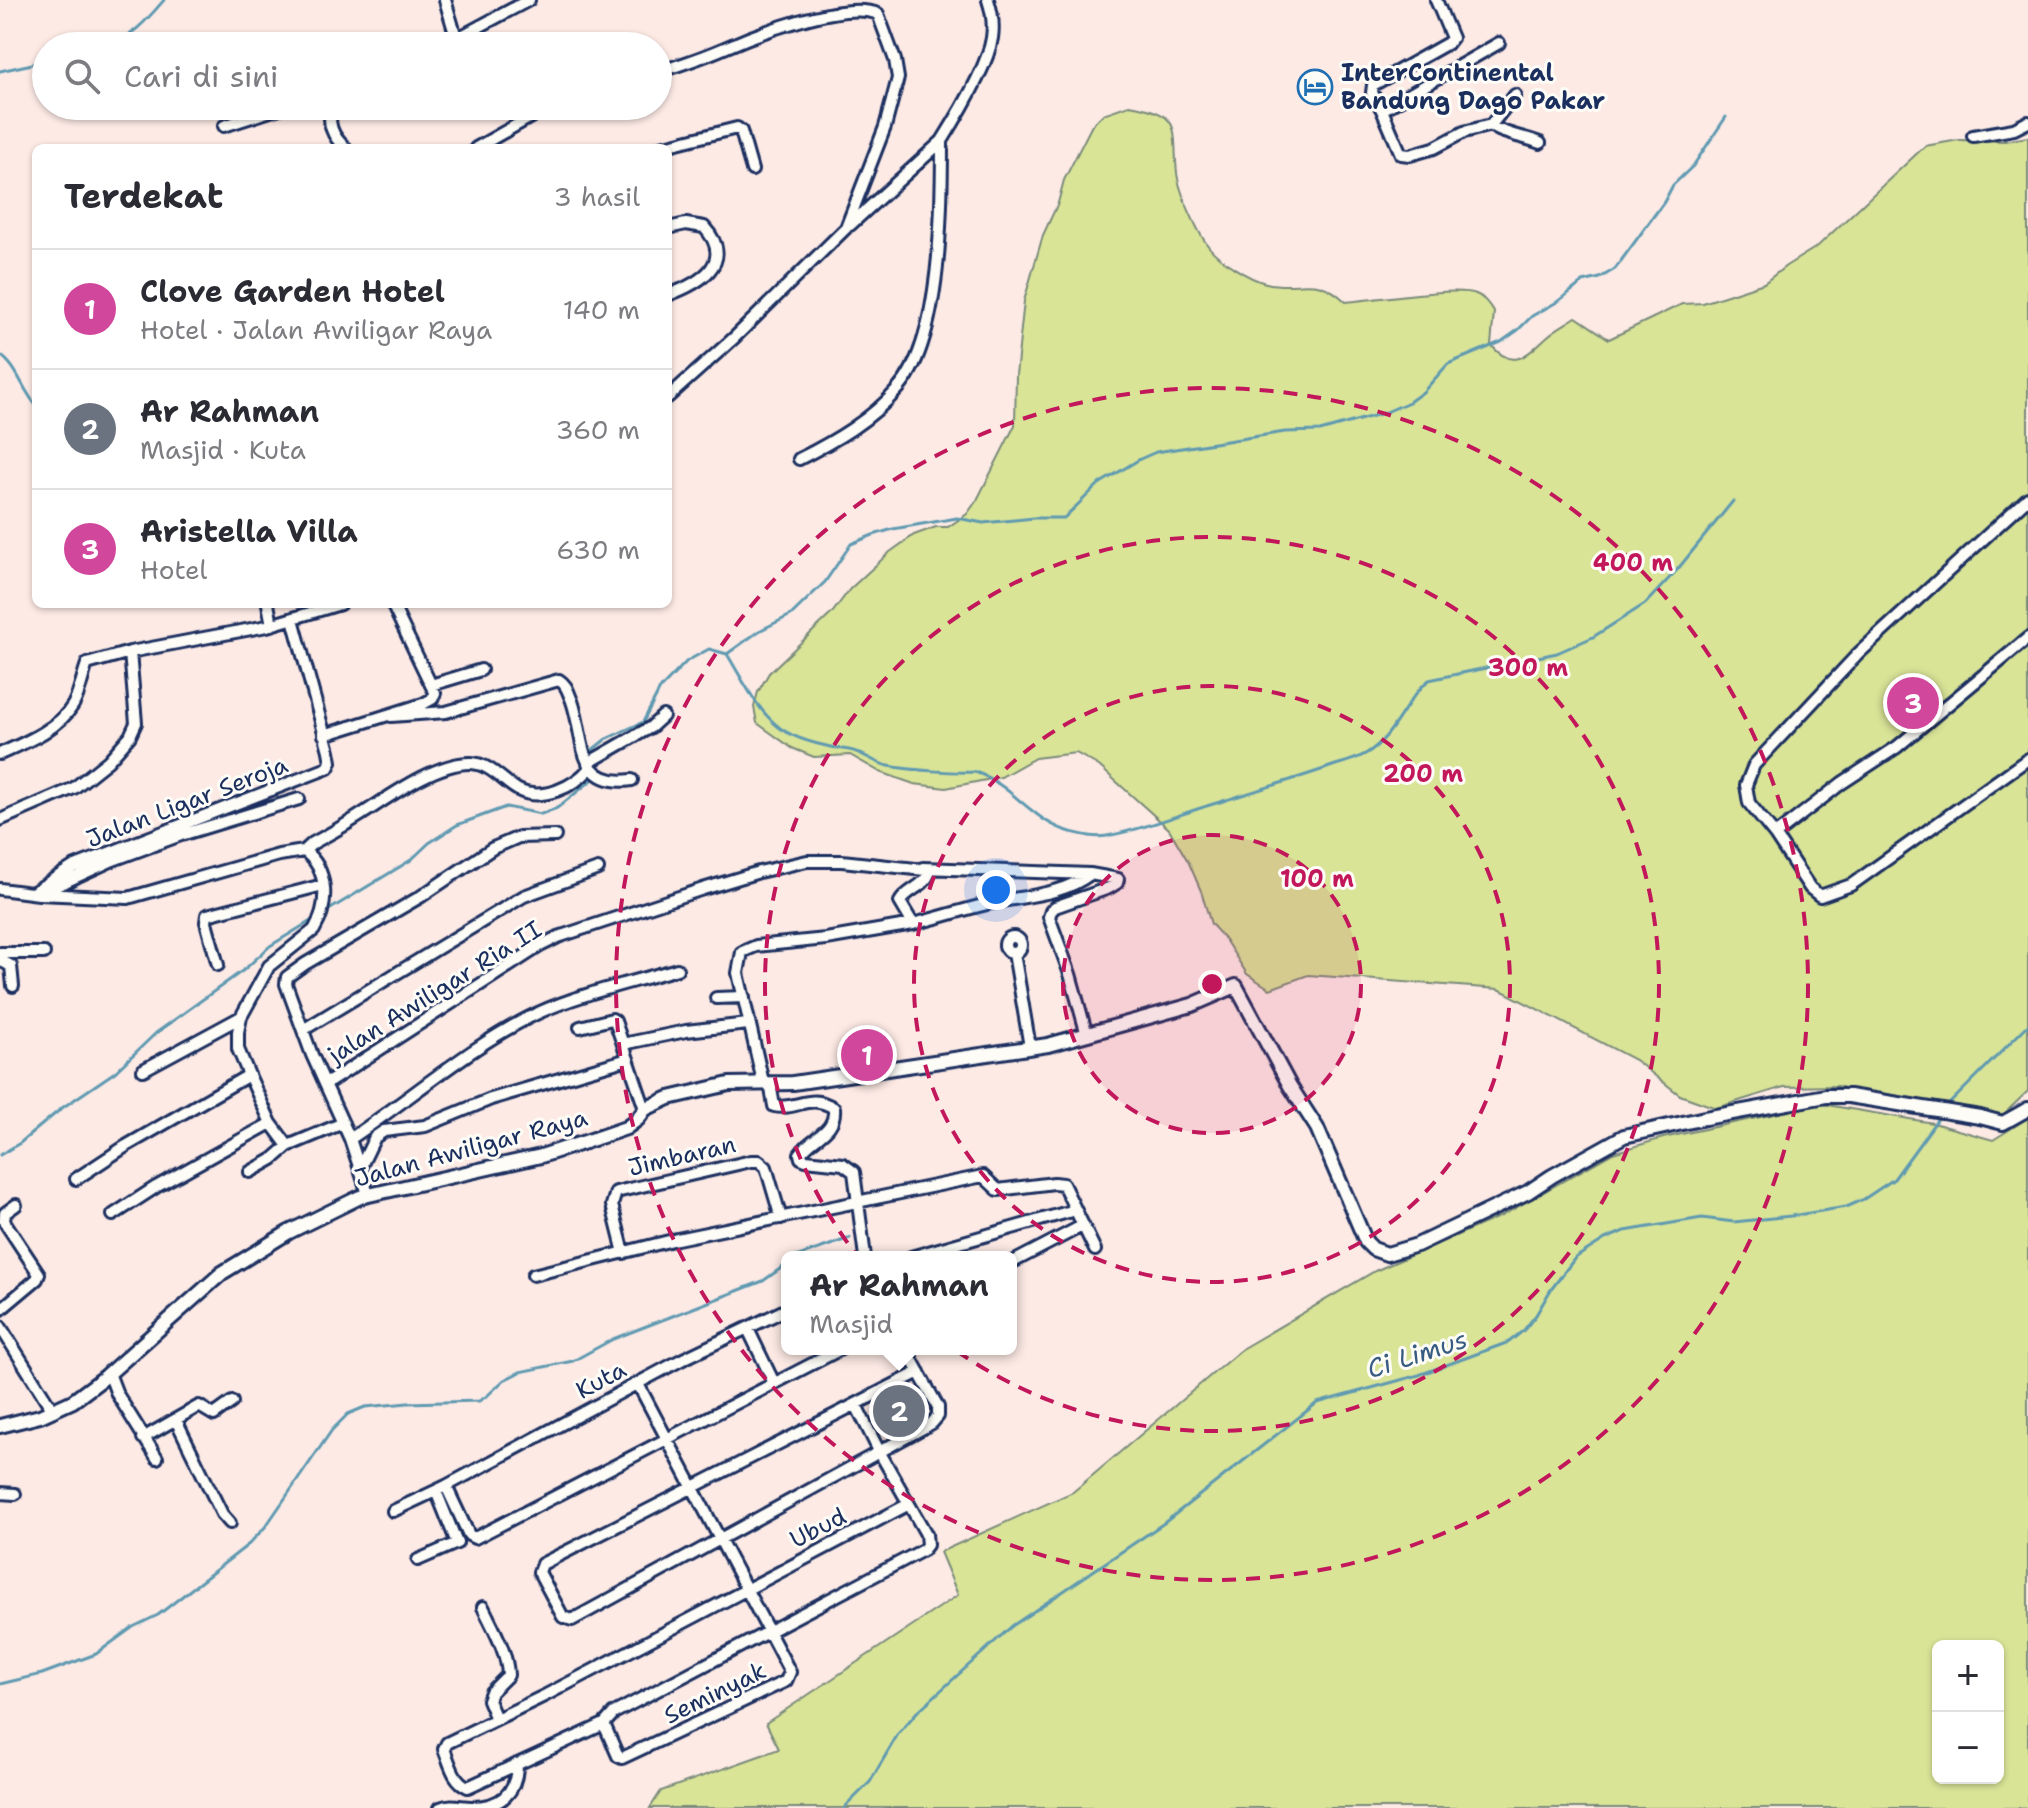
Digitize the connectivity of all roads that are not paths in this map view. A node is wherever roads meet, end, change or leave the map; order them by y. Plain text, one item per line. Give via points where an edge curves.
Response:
1 (445, 0) edge
2 (529, 0) edge
3 (988, 0) edge
4 (1436, 0) edge
5 (455, 32) edge
6 (466, 32) edge
7 (1499, 43) dead end
8 (672, 67) edge
9 (1515, 95) dead end
10 (1382, 110) junction
11 (243, 120) edge
12 (330, 120) edge
13 (525, 120) edge
14 (2028, 122) edge
15 (1491, 125) junction
16 (224, 126) dead end
17 (1973, 136) dead end
18 (942, 141) junction
19 (1540, 143) dead end
20 (341, 144) edge
21 (483, 144) edge
22 (672, 144) edge
23 (752, 170) dead end
24 (672, 227) edge
25 (846, 228) junction
26 (672, 293) edge
27 (672, 393) edge
28 (799, 459) dead end
29 (2028, 498) edge
30 (269, 608) edge
31 (327, 608) edge
32 (394, 608) edge
33 (293, 619) junction
34 (272, 625) junction
35 (2028, 638) edge
36 (130, 652) junction
37 (481, 670) dead end
38 (431, 685) junction
39 (391, 716) junction
40 (663, 716) dead end
41 (324, 735) junction
42 (0, 754) edge
43 (2028, 759) edge
44 (589, 766) junction
45 (632, 780) dead end
46 (299, 799) dead end
47 (0, 820) edge
48 (1775, 835) junction
49 (555, 836) dead end
50 (304, 851) junction
51 (921, 868) junction
52 (598, 869) dead end
53 (1090, 874) junction
54 (323, 885) junction
55 (0, 889) edge
56 (36, 894) junction
57 (913, 924) junction
58 (0, 953) edge
59 (44, 953) dead end
60 (1014, 953) dead end
61 (0, 960) edge
62 (218, 965) dead end
63 (677, 969) dead end
64 (13, 986) dead end
65 (744, 997) junction
66 (716, 998) dead end
67 (241, 1017) junction
68 (748, 1024) junction
69 (580, 1027) dead end
70 (303, 1030) junction
71 (1087, 1035) junction
72 (623, 1044) junction
73 (1030, 1047) junction
74 (628, 1059) junction
75 (143, 1070) dead end
76 (249, 1075) junction
77 (767, 1082) junction
78 (326, 1084) junction
79 (645, 1109) junction
80 (2028, 1109) edge
81 (271, 1123) junction
82 (343, 1123) junction
83 (350, 1139) junction
84 (288, 1146) junction
85 (360, 1168) junction
86 (250, 1172) dead end
87 (76, 1179) dead end
88 (368, 1194) junction
89 (858, 1203) junction
90 (16, 1205) dead end
91 (1075, 1210) junction
92 (113, 1215) dead end
93 (781, 1218) junction
94 (1082, 1226) junction
95 (1095, 1250) dead end
96 (864, 1251) edge
97 (932, 1251) edge
98 (624, 1253) junction
99 (1017, 1260) edge
100 (533, 1275) dead end
101 (0, 1310) edge
102 (781, 1312) edge
103 (0, 1326) edge
104 (748, 1329) junction
105 (829, 1355) edge
106 (909, 1355) edge
107 (919, 1372) junction
108 (109, 1373) junction
109 (774, 1383) junction
110 (638, 1384) junction
111 (232, 1402) dead end
112 (856, 1405) junction
113 (53, 1411) junction
114 (176, 1420) junction
115 (0, 1426) edge
116 (143, 1438) junction
117 (665, 1439) junction
118 (880, 1453) junction
119 (157, 1458) dead end
120 (692, 1487) junction
121 (441, 1489) junction
122 (0, 1493) edge
123 (15, 1494) dead end
124 (909, 1504) junction
125 (393, 1511) dead end
126 (230, 1523) dead end
127 (718, 1539) junction
128 (418, 1560) dead end
129 (746, 1588) junction
130 (483, 1607) dead end
131 (770, 1633) junction
132 (496, 1719) junction
133 (604, 1724) junction
134 (517, 1764) junction
135 (440, 1808) edge

1 - 5 street
2 - 6 street
3 - 18 street via 992,41
4 - 10 street via 1452,38 1373,85
7 - 10 street
8 - 25 street via 804,12 862,5 878,14 898,78
9 - 15 street
10 - 15 street via 1401,154 1434,148
11 - 16 street
12 - 20 street
13 - 21 street
14 - 17 street
15 - 19 street
18 - 25 street
18 - 28 street via 938,263 927,329 911,369 871,416
22 - 23 street via 737,128
24 - 26 street via 704,227 714,242 715,261 706,278
25 - 27 street
29 - 48 street via 1859,653 1754,765 1746,785 1749,803
30 - 34 street
31 - 33 street
32 - 38 street
33 - 34 street
33 - 41 street
34 - 36 street
35 - 48 street via 1897,747
36 - 42 street via 87,664 67,715
36 - 47 street via 136,723 130,736 74,788
37 - 38 street
38 - 39 street via 432,699
39 - 41 street
39 - 44 street via 446,712 559,680 579,721
40 - 44 street
41 - 56 street, Jalan Ligar Seroja via 328,768 87,861
43 - 48 street via 1851,885 1820,896
44 - 45 street via 604,779
44 - 50 street via 568,786 539,793 518,789 482,765 455,766 410,783
46 - 56 street via 181,835
49 - 70 street via 519,837 493,848 289,973 286,981
50 - 54 street via 318,863
50 - 56 street via 128,898
51 - 53 street, jalan Awiligar Ria II
51 - 57 street via 929,874 927,879 900,902
51 - 78 street, jalan Awiligar Ria II via 823,859 759,872 540,946
52 - 70 street via 524,896
53 - 57 street via 1051,891
53 - 71 street via 1118,879 1109,888 1055,907 1049,917
54 - 62 street via 207,915
54 - 67 street via 324,908 314,930 269,966
55 - 56 street
57 - 65 street via 745,949 738,966
58 - 59 street
60 - 73 street
61 - 64 street via 11,966
63 - 83 street via 534,1015
65 - 66 street
65 - 68 street
67 - 75 street
67 - 76 street via 236,1041
68 - 72 street
68 - 77 street
69 - 72 street via 613,1020
70 - 78 street
71 - 73 street, Jalan Awiligar Raya
71 - 80 street, Jalan Awiligar Raya via 1192,1005 1236,986 1317,1128 1366,1242 1387,1254 1515,1198 1635,1133 1826,1096 2003,1123
72 - 74 street
73 - 77 street, Jalan Awiligar Raya via 815,1081
74 - 79 street
74 - 85 street via 491,1099 425,1126 384,1131 375,1137
76 - 81 street
76 - 87 street
77 - 79 street, Jalan Awiligar Raya via 710,1087
77 - 89 street via 774,1106 813,1100 834,1108 831,1127 801,1158 850,1168
78 - 82 street
79 - 88 street, Jalan Awiligar Raya via 626,1128 570,1147
81 - 84 street
81 - 92 street
82 - 83 street
82 - 84 street
83 - 85 street
84 - 86 street
85 - 88 street
88 - 108 street, Jalan Awiligar Raya via 289,1232 222,1273
89 - 91 street via 983,1176 998,1190 1063,1184
89 - 93 street
89 - 96 street
90 - 101 street via 4,1221 39,1274
91 - 94 street
91 - 97 street
93 - 98 street
93 - 98 street, Jimbaran via 766,1167 751,1161 616,1192 612,1205
94 - 95 street
94 - 99 street
98 - 100 street
102 - 104 street, Kuta
103 - 113 street
104 - 109 street
104 - 110 street, Kuta
105 - 109 street
106 - 107 street
107 - 112 street
107 - 118 street via 938,1416
108 - 113 street, Jalan Awiligar Raya
108 - 116 street
109 - 117 street
110 - 117 street
110 - 121 street, Kuta
111 - 114 street via 214,1415 199,1406
112 - 118 street
112 - 120 street
113 - 115 street, Jalan Awiligar Raya
114 - 116 street
114 - 126 street
116 - 119 street
117 - 120 street
117 - 121 street via 475,1538
118 - 124 street
118 - 127 street
120 - 127 street
120 - 127 street via 542,1564 539,1572 563,1617 572,1620
121 - 125 street, Kuta
121 - 128 street via 457,1543
122 - 123 street
124 - 129 street, Ubud
124 - 131 street via 927,1545
127 - 129 street
129 - 131 street
129 - 132 street
130 - 132 street via 508,1675 488,1700
131 - 133 street, Seminyak via 614,1713
131 - 133 street, Seminyak via 790,1672 786,1681 628,1758 618,1756
132 - 134 street via 445,1745 459,1781 468,1787
133 - 134 street
134 - 135 street via 510,1794 475,1807

